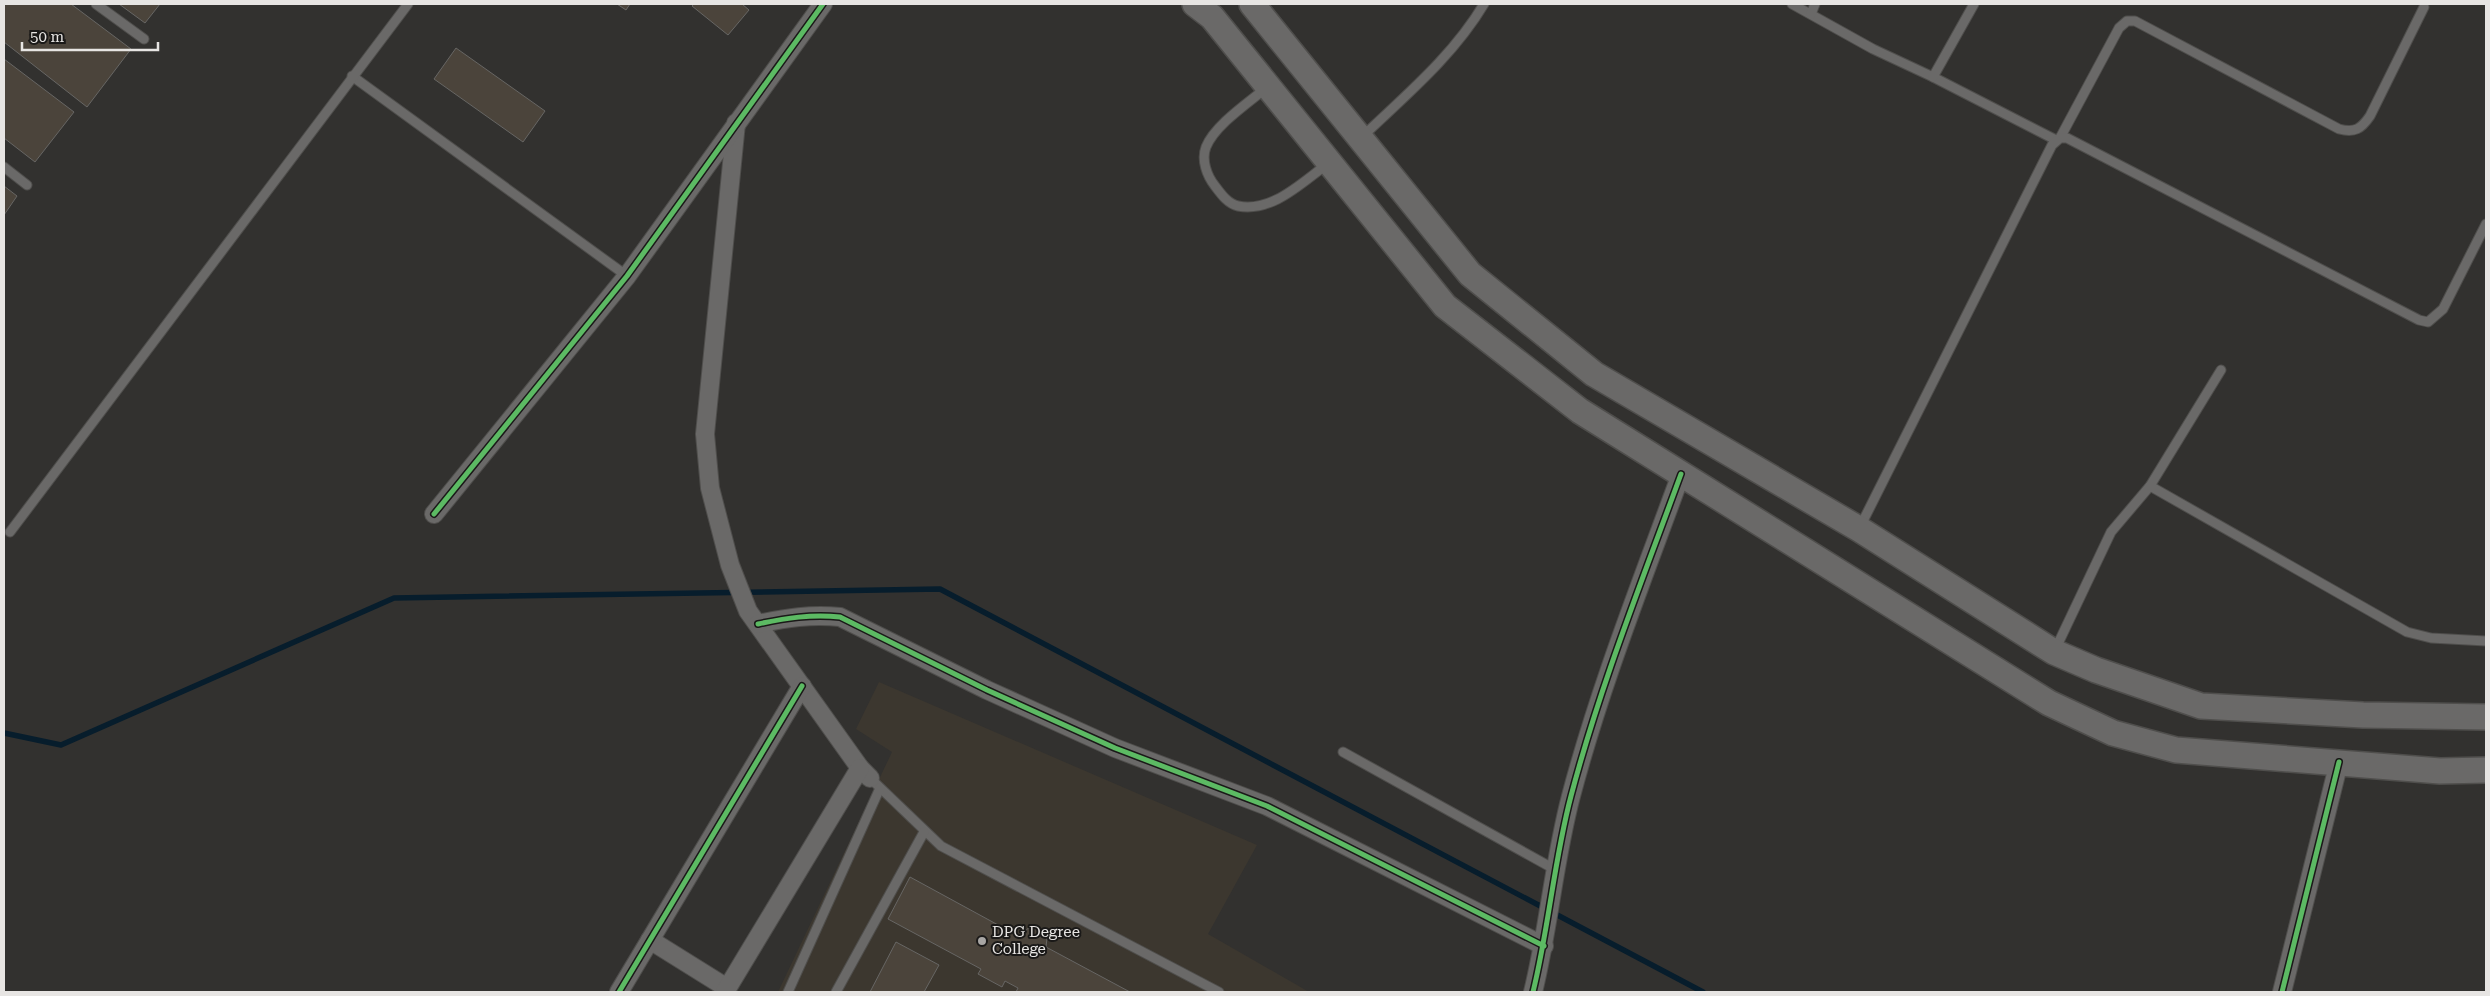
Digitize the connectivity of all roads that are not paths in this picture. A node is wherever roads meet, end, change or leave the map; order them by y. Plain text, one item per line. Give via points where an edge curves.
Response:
1 (96, 4) edge
2 (408, 4) edge
3 (823, 4) edge
4 (1195, 4) edge
5 (1484, 4) edge
6 (1792, 4) edge
7 (1815, 4) edge
8 (1974, 4) edge
9 (2424, 7) dead end
10 (1263, 12) edge
11 (1811, 14) junction
12 (144, 40) dead end
13 (352, 76) junction
14 (1933, 77) junction
15 (1268, 86) junction
16 (736, 123) junction
17 (1360, 139) junction
18 (2058, 139) junction
19 (1329, 163) junction
20 (4, 168) edge
21 (1396, 182) junction
22 (27, 185) dead end
23 (1367, 209) junction
24 (2486, 224) edge
25 (628, 276) junction
26 (2221, 370) dead end
27 (1681, 474) junction
28 (2150, 486) junction
29 (434, 514) dead end
30 (1859, 529) junction
31 (10, 532) dead end
32 (753, 618) junction
33 (2486, 641) edge
34 (2054, 652) junction
35 (802, 686) junction
36 (2486, 717) edge
37 (1343, 752) dead end
38 (2339, 762) junction
39 (2486, 770) edge
40 (870, 778) junction
41 (924, 832) junction
42 (1556, 870) junction
43 (650, 940) junction
44 (1544, 946) junction
45 (726, 990) edge
46 (619, 992) edge
47 (788, 992) edge
48 (836, 992) edge
49 (1219, 992) edge
50 (1532, 992) edge
51 (2282, 992) edge

1 - 12 lane
2 - 13 lane
3 - 16 street
4 - 15 main road via 1212,17
5 - 17 lane via 1450,52
6 - 11 lane
7 - 11 lane
8 - 14 lane
9 - 18 lane via 2370,116 2362,127 2354,131 2339,129 2135,21 2127,21 2119,28
10 - 17 main road
11 - 14 lane via 1873,49
13 - 25 lane
13 - 31 lane
14 - 18 lane
15 - 19 main road
15 - 19 lane via 1217,130 1206,148 1205,165 1209,178 1224,198 1237,206 1261,206 1278,199
16 - 25 street
16 - 32 street via 705,434 710,488 730,565
17 - 21 main road
18 - 24 lane via 2068,138 2410,316 2428,322 2443,309
18 - 30 lane
19 - 23 main road
20 - 22 lane
21 - 23 main road
21 - 30 main road via 1470,274 1594,374
23 - 27 main road via 1445,306 1580,411
25 - 29 street
26 - 28 lane
27 - 38 main road via 2049,703 2113,733 2176,750
27 - 42 street via 1585,744
28 - 33 lane via 2407,632 2431,638
28 - 34 lane via 2105,541
30 - 34 main road
32 - 35 street
32 - 44 street via 840,617 987,690 1115,748 1268,806
34 - 36 main road via 2201,706 2363,715
35 - 40 street
35 - 43 street
37 - 42 lane
38 - 39 main road via 2440,771
38 - 51 street
40 - 41 lane
40 - 45 street
40 - 47 lane
41 - 48 lane
41 - 49 lane via 941,846
42 - 44 street
43 - 45 street
43 - 46 street
44 - 50 street

